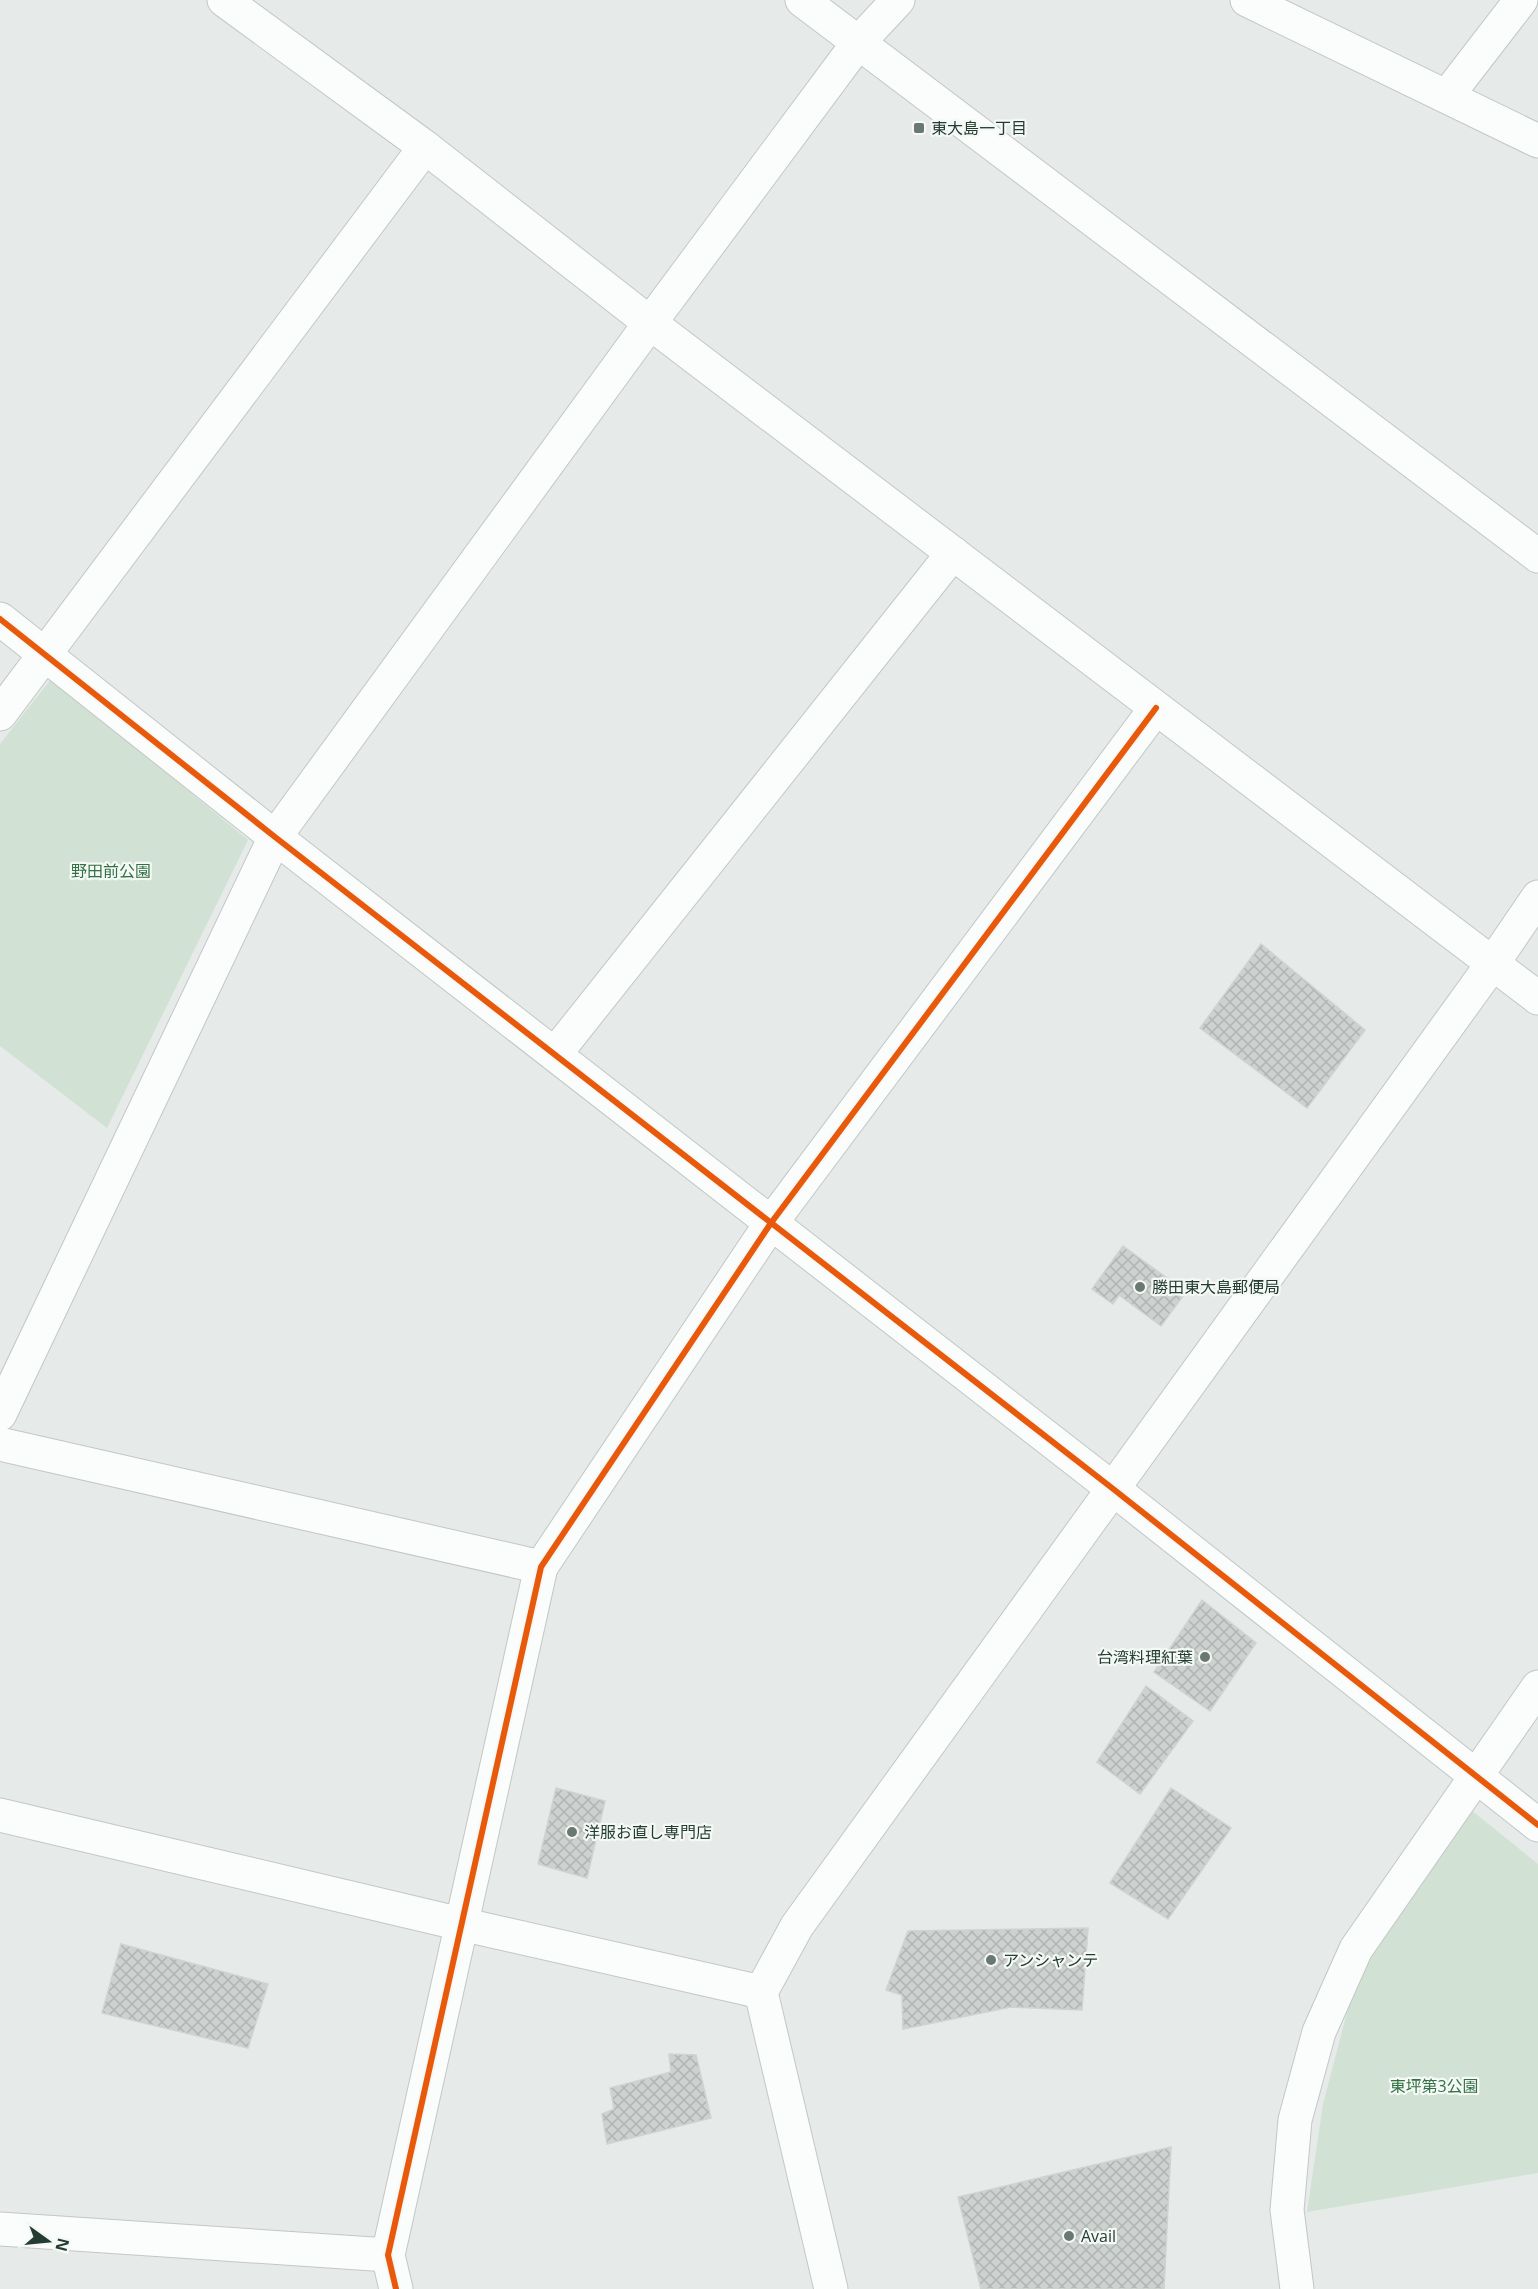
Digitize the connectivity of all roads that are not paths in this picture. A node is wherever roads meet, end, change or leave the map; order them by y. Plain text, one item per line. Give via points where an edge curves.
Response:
1 (224, 0) edge
2 (802, 0) edge
3 (898, 0) edge
4 (1247, 0) edge
5 (1521, 0) edge
6 (858, 43) junction
7 (1447, 96) junction
8 (1538, 141) edge
9 (425, 147) junction
10 (650, 323) junction
11 (953, 553) junction
12 (1538, 556) edge
13 (0, 619) edge
14 (45, 654) junction
15 (1156, 708) junction
16 (0, 714) edge
17 (275, 837) junction
18 (1538, 897) edge
19 (1494, 963) junction
20 (1538, 998) edge
21 (555, 1054) junction
22 (771, 1223) junction
23 (0, 1414) edge
24 (0, 1444) edge
25 (1112, 1488) junction
26 (541, 1567) junction
27 (1538, 1687) edge
28 (1476, 1776) junction
29 (0, 1815) edge
30 (1538, 1825) edge
31 (461, 1924) junction
32 (761, 1992) junction
33 (0, 2229) edge
34 (388, 2255) junction
35 (396, 2289) edge
36 (831, 2289) edge
37 (1297, 2289) edge

1 - 9 street
2 - 6 street
3 - 6 street
4 - 7 street
5 - 7 street
6 - 10 street
6 - 12 street
7 - 8 street
9 - 10 street
9 - 14 street
10 - 11 street
10 - 17 street
11 - 15 street
11 - 21 street
13 - 14 street
14 - 16 street
14 - 17 street
15 - 19 street
15 - 22 street
17 - 21 street
17 - 23 street
18 - 19 street
19 - 20 street
19 - 25 street
21 - 22 street
22 - 25 street
22 - 26 street
24 - 26 street
25 - 28 street
25 - 32 street via 797,1926
26 - 31 street
27 - 28 street
28 - 30 street
28 - 37 street via 1356,1949 1319,2032 1295,2120 1287,2210
29 - 31 street
31 - 32 street
31 - 34 street
32 - 36 street
33 - 34 street
34 - 35 street

